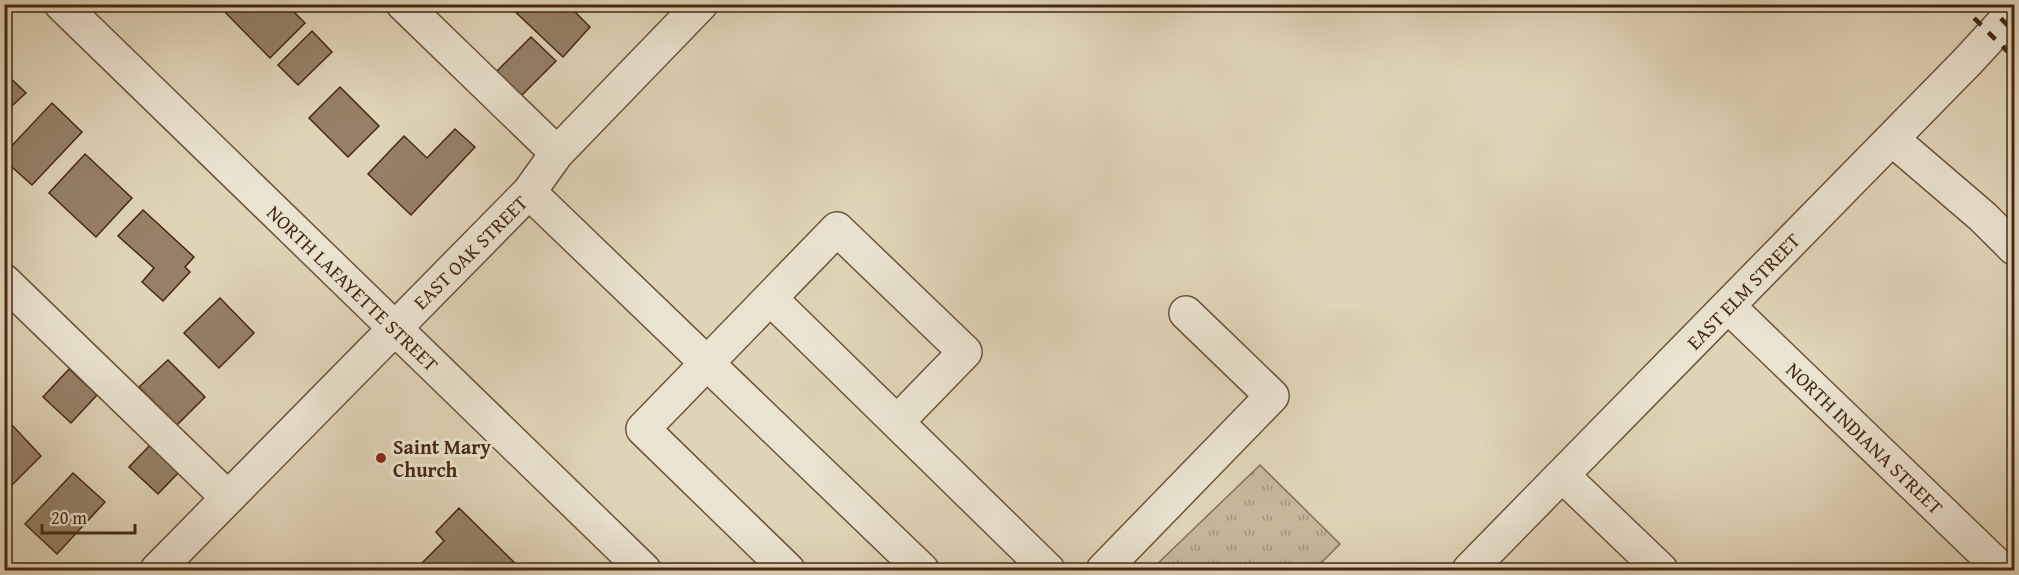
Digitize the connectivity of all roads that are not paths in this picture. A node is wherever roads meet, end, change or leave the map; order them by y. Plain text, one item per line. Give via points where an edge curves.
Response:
1 (61, 4) edge
2 (403, 4) edge
3 (701, 4) edge
4 (2014, 10) edge
5 (1892, 139) junction
6 (556, 153) junction
7 (529, 192) junction
8 (2014, 248) edge
9 (4, 281) edge
10 (770, 298) junction
11 (1728, 306) junction
12 (1186, 313) dead end
13 (394, 328) junction
14 (707, 363) junction
15 (897, 423) junction
16 (1563, 476) junction
17 (228, 498) junction
18 (157, 570) edge
19 (644, 570) edge
20 (788, 570) edge
21 (922, 570) edge
22 (1048, 570) edge
23 (1102, 570) edge
24 (1469, 570) edge
25 (1661, 570) edge
26 (2002, 570) edge

1 - 13 street, NORTH LAFAYETTE STREET
2 - 6 street
3 - 6 street, EAST OAK STREET
4 - 5 street, EAST ELM STREET
5 - 8 street
5 - 11 street, EAST ELM STREET
6 - 7 street, EAST OAK STREET
7 - 13 street, EAST OAK STREET
7 - 14 street
9 - 17 street
10 - 14 street
10 - 15 street
10 - 15 street via 837,229 965,352
11 - 16 street, EAST ELM STREET
11 - 26 street, NORTH INDIANA STREET
12 - 23 street via 1272,396
13 - 17 street, EAST OAK STREET
13 - 19 street, NORTH LAFAYETTE STREET
14 - 20 street via 643,429
14 - 21 street
15 - 22 street
16 - 24 street, EAST ELM STREET
16 - 25 street
17 - 18 street, EAST OAK STREET

